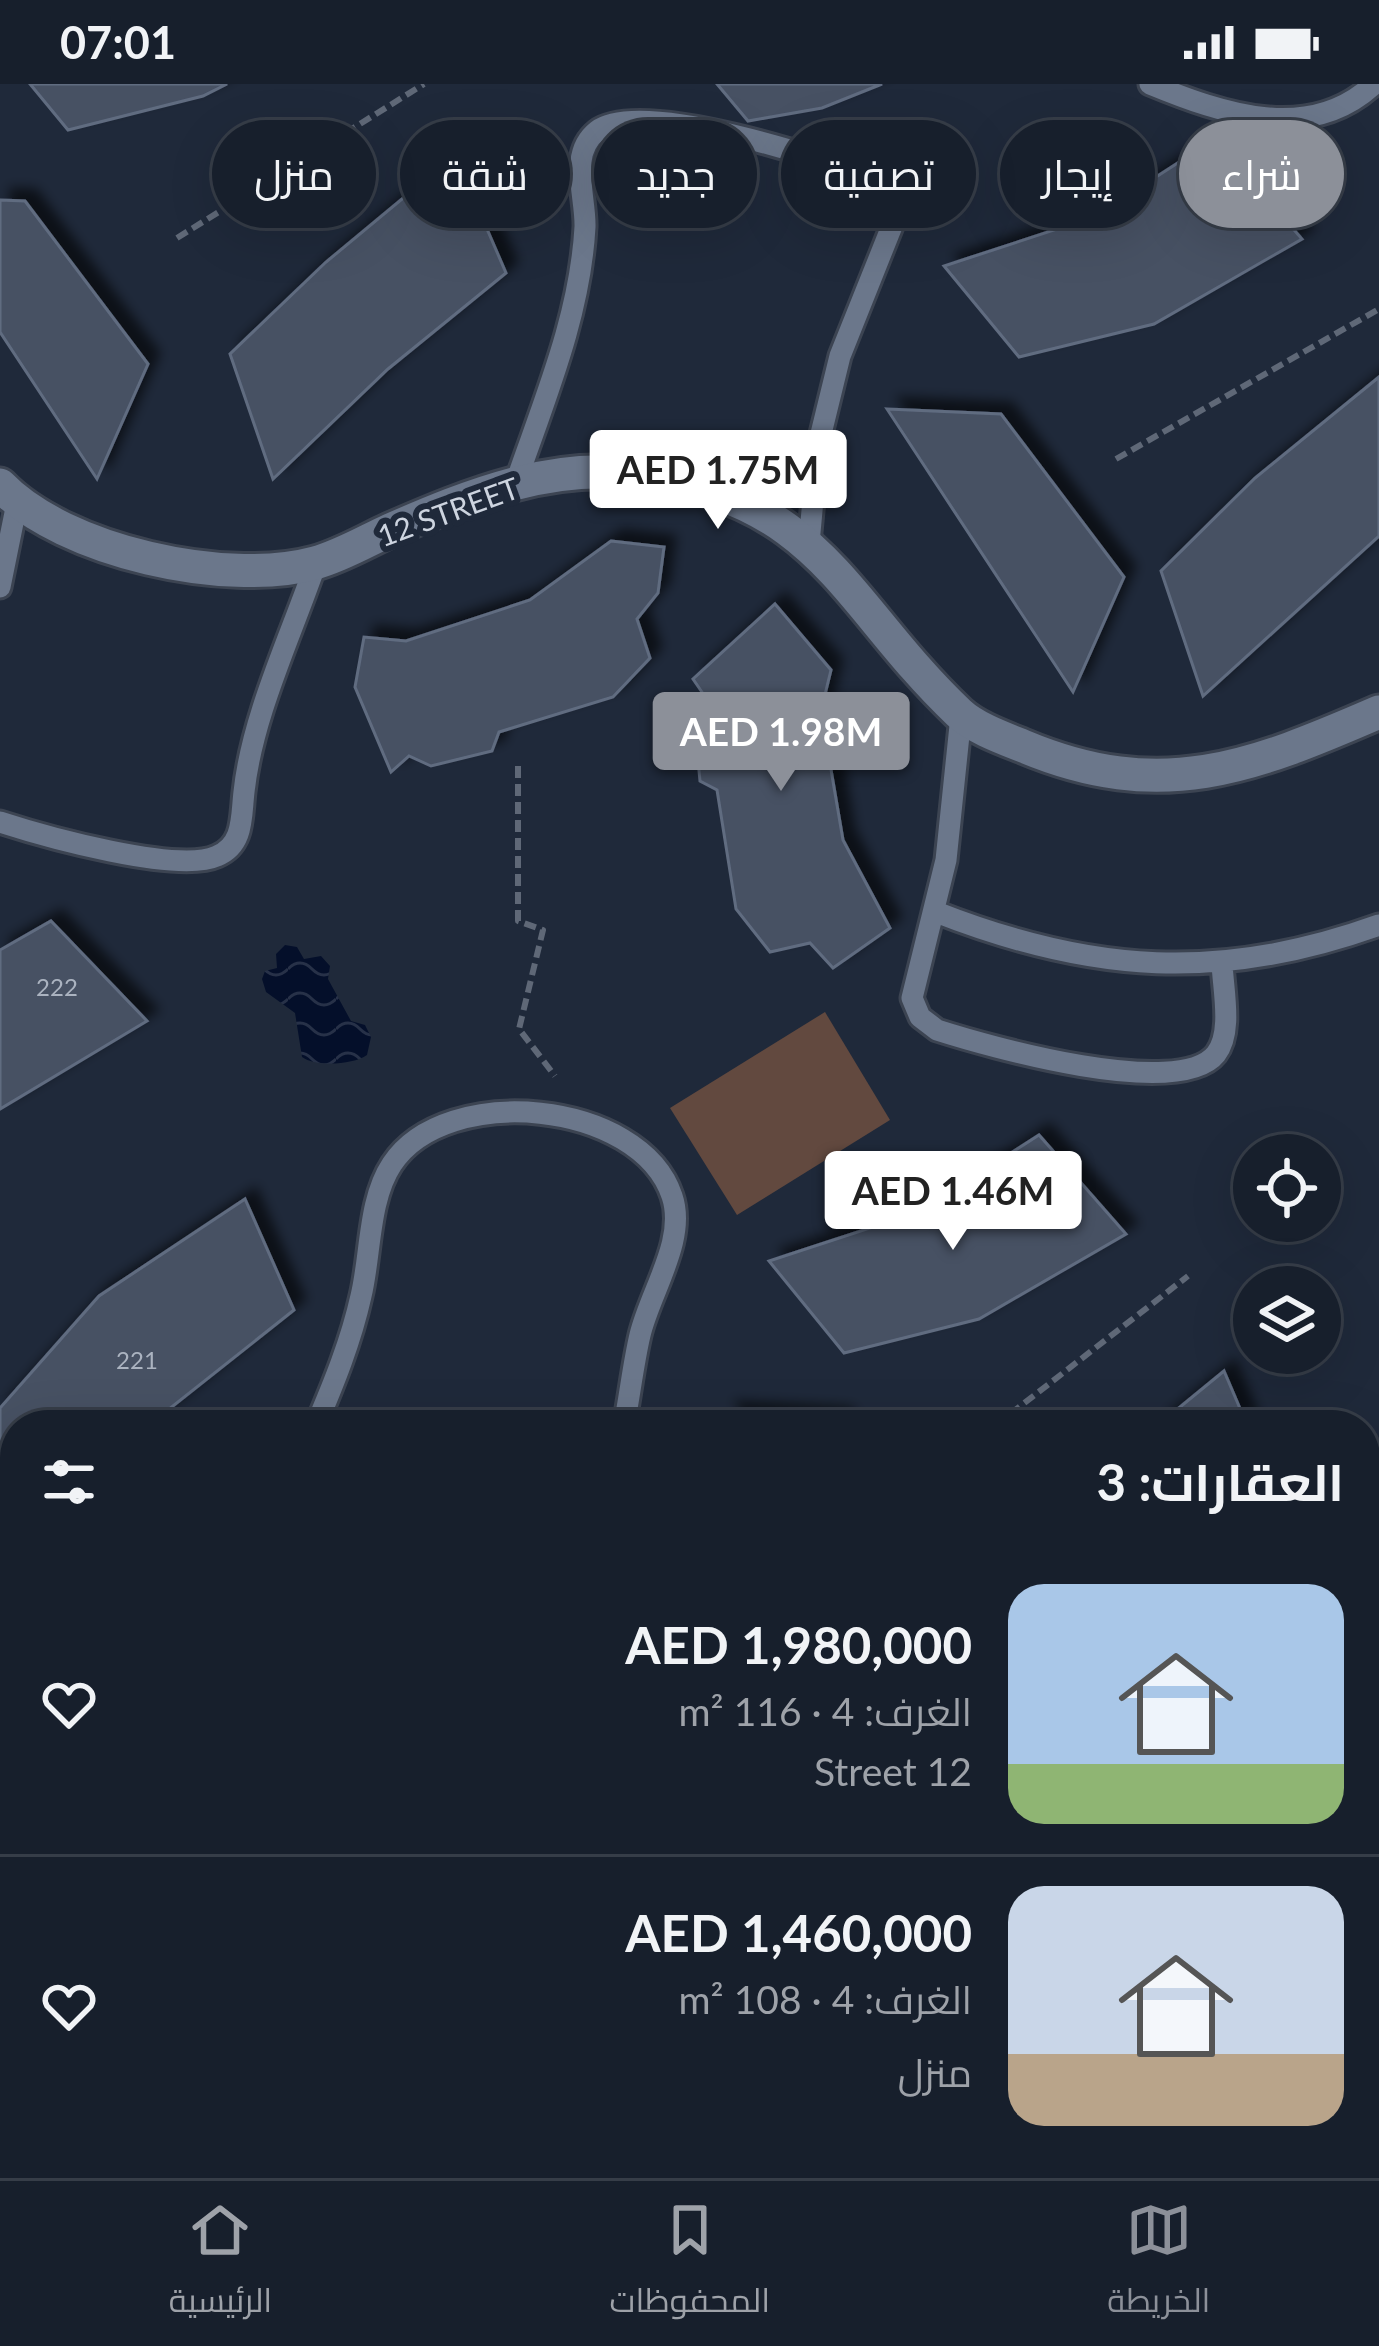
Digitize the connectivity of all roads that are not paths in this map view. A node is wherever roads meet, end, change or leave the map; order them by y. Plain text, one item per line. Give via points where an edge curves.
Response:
1 (1150, 84) edge
2 (1374, 84) edge
3 (516, 482) junction
4 (9, 494) edge
5 (809, 543) junction
6 (316, 563) junction
7 (0, 586) edge
8 (1379, 712) edge
9 (962, 716) junction
10 (0, 822) edge
11 (936, 912) junction
12 (1379, 925) edge
13 (1222, 963) junction
14 (322, 1410) edge
15 (627, 1410) edge

1 - 2 lane via 1294,121 1349,104
3 - 5 street, 12 STREET via 575,472 641,474 706,489
3 - 5 lane via 580,282 583,150 597,131 618,122 752,138 880,180 900,206 840,356 818,446
3 - 6 street, 12 STREET
4 - 6 street, 12 STREET via 95,540 161,560 261,570
4 - 7 lane
5 - 9 street, 12 STREET
6 - 10 lane via 251,758 232,846 203,860 136,855
8 - 9 street, 12 STREET via 1284,755 1181,776 1085,767
9 - 11 lane
11 - 13 lane via 1074,956
11 - 13 lane via 914,976 920,1017 937,1030 1066,1065 1127,1071 1205,1064 1224,1037
12 - 13 lane via 1277,956
14 - 15 lane via 351,1334 391,1166 422,1135 504,1112 560,1115 615,1134 649,1160 673,1196 672,1240 640,1333

